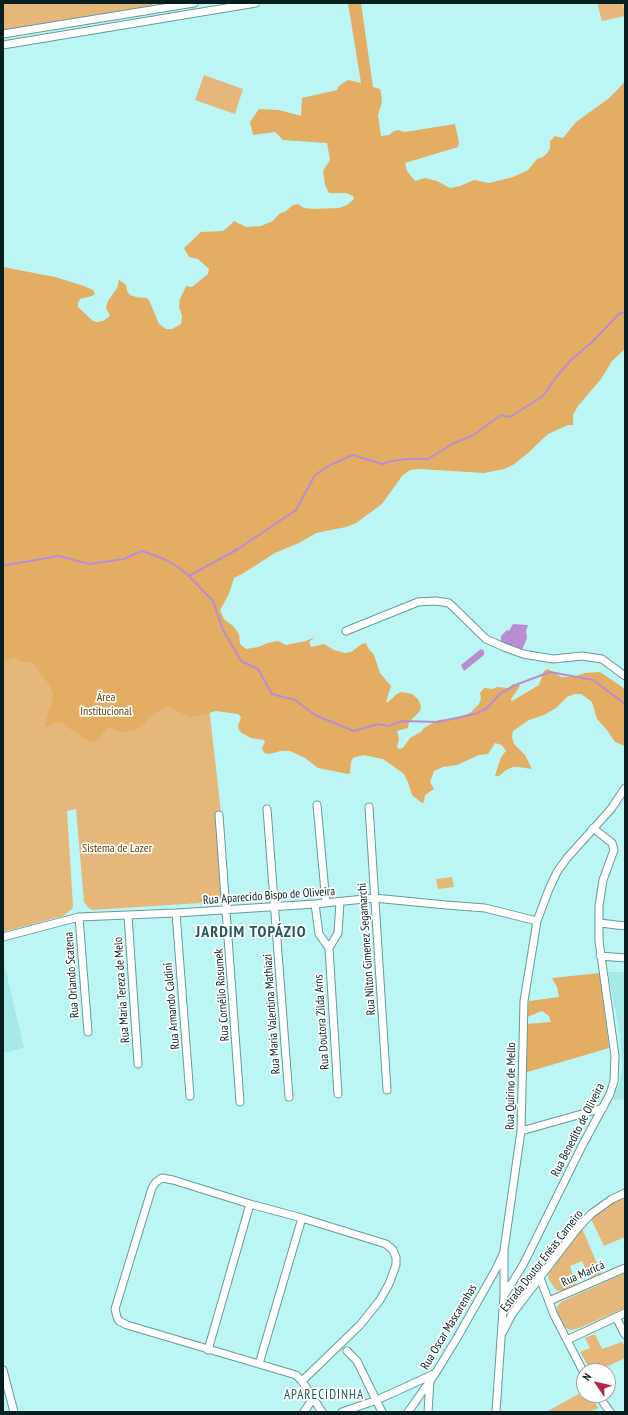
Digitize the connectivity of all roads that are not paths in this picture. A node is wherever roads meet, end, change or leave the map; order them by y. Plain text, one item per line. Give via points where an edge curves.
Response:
1 (194, 3) edge
2 (256, 3) edge
3 (156, 6) edge
4 (161, 18) junction
5 (3, 34) edge
6 (3, 44) edge
7 (346, 631) dead end
8 (625, 676) edge
9 (625, 788) edge
10 (317, 805) dead end
11 (369, 807) dead end
12 (267, 809) dead end
13 (219, 815) dead end
14 (593, 828) junction
15 (374, 898) junction
16 (340, 902) junction
17 (326, 903) junction
18 (315, 904) junction
19 (275, 907) junction
20 (226, 909) junction
21 (176, 913) junction
22 (128, 916) junction
23 (79, 917) junction
24 (537, 922) junction
25 (600, 923) junction
26 (625, 926) edge
27 (3, 937) edge
28 (329, 948) junction
29 (600, 956) junction
30 (625, 958) edge
31 (88, 1032) dead end
32 (138, 1064) dead end
33 (387, 1090) dead end
34 (338, 1094) dead end
35 (190, 1096) dead end
36 (289, 1097) dead end
37 (240, 1102) dead end
38 (602, 1108) junction
39 (521, 1131) junction
40 (625, 1193) edge
41 (250, 1204) junction
42 (302, 1218) junction
43 (504, 1250) junction
44 (625, 1268) edge
45 (540, 1278) junction
46 (504, 1295) junction
47 (549, 1301) junction
48 (625, 1313) edge
49 (616, 1317) junction
50 (625, 1334) edge
51 (501, 1335) junction
52 (567, 1340) junction
53 (208, 1350) junction
54 (347, 1351) dead end
55 (579, 1363) edge
56 (259, 1364) junction
57 (3, 1370) edge
58 (434, 1374) junction
59 (302, 1381) junction
60 (430, 1381) junction
61 (313, 1398) junction
62 (377, 1400) junction
63 (604, 1403) edge
64 (14, 1412) edge
65 (304, 1412) edge
66 (322, 1412) edge
67 (342, 1412) edge
68 (382, 1412) edge
69 (408, 1412) edge
70 (428, 1412) edge
71 (496, 1412) edge
72 (610, 1412) edge

1 - 3 street
2 - 4 street
3 - 4 street
3 - 5 street
4 - 6 street
7 - 8 street via 418,602 449,603 486,639 504,647 523,654 553,659 582,656 602,659
9 - 14 street, Rua Quirino de Mello via 611,809
10 - 17 street
11 - 15 street, Rua Nilton Gimenez Segamarchi
12 - 19 street, Rua Maria Valentina Mathiazi
13 - 20 street, Rua Cornélio Rosumek
14 - 24 street, Rua Quirino de Mello via 557,872
14 - 25 street, Rua Benedito de Oliveira via 612,843 614,850 603,880 599,906
15 - 16 street, Rua Aparecido Bispo de Oliveira
15 - 24 street, Rua Aparecido Bispo de Oliveira via 485,908
15 - 33 street, Rua Nilton Gimenez Segamarchi
16 - 17 street, Rua Aparecido Bispo de Oliveira
16 - 28 street via 338,933
17 - 18 street, Rua Aparecido Bispo de Oliveira
18 - 19 street, Rua Aparecido Bispo de Oliveira
18 - 28 street, Rua Doutora Zilda Arns via 319,934
19 - 20 street, Rua Aparecido Bispo de Oliveira
19 - 36 street, Rua Maria Valentina Mathiazi
20 - 21 street, Rua Aparecido Bispo de Oliveira
20 - 37 street, Rua Cornélio Rosumek
21 - 22 street, Rua Aparecido Bispo de Oliveira
21 - 35 street, Rua Armando Caldini
22 - 23 street, Rua Aparecido Bispo de Oliveira
22 - 32 street, Rua Maria Tereza de Melo
23 - 27 street, Rua Aparecido Bispo de Oliveira
23 - 31 street, Rua Orlando Scatena
24 - 39 street, Rua Quirino de Mello via 524,1001
25 - 26 street
25 - 29 street, Rua Benedito de Oliveira
28 - 34 street, Rua Doutora Zilda Arns
29 - 30 street
29 - 38 street, Rua Benedito de Oliveira via 615,1056 614,1081
38 - 39 street
38 - 46 street, Rua Benedito de Oliveira via 523,1265
39 - 43 street, Rua Quirino de Mello
40 - 45 street, Estrada Doutor Enéas Carneiro via 591,1214
41 - 42 street
41 - 53 street
41 - 53 street via 173,1180 162,1178 156,1182 115,1309 119,1321 127,1325
42 - 56 street
42 - 59 street via 386,1244 393,1250 396,1265 380,1300 360,1325
43 - 46 street, Rua Quirino de Mello
43 - 58 street, Rua Oscar Mascarenhas via 475,1307
44 - 47 street, Rua Maricá
45 - 47 street
45 - 51 street, Estrada Doutor Enéas Carneiro via 512,1314
46 - 51 street, Rua Quirino de Mello
47 - 52 street
48 - 49 street
49 - 50 street
49 - 52 street
51 - 71 street, Rua Quirino de Mello
52 - 55 street
53 - 56 street
54 - 62 street via 357,1361
56 - 59 street via 296,1375
57 - 64 street
58 - 60 street, Rua Oscar Mascarenhas
58 - 62 street
59 - 61 street
60 - 69 street, Rua Oscar Mascarenhas
60 - 70 street
61 - 65 street
61 - 66 street
62 - 67 street
62 - 68 street
63 - 72 street

